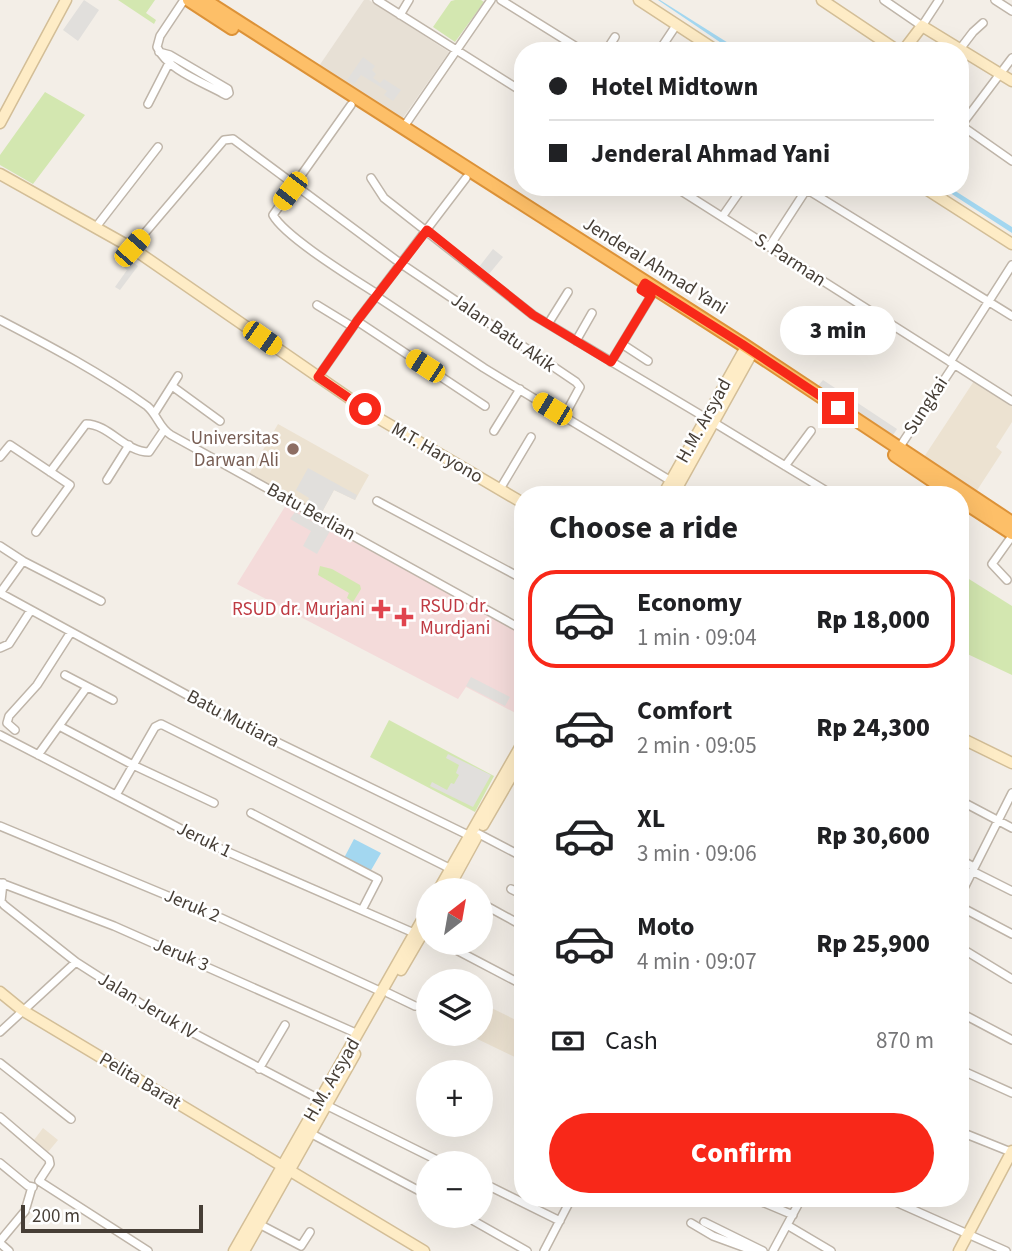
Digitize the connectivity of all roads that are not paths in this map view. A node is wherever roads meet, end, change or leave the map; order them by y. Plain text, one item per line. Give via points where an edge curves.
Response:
1 (66, 0) edge
2 (186, 0) edge
3 (377, 0) edge
4 (409, 0) edge
5 (501, 0) edge
6 (639, 0) edge
7 (822, 0) edge
8 (884, 0) edge
9 (939, 0) edge
10 (995, 0) edge
11 (489, 1) edge
12 (211, 5) edge
13 (1012, 11) edge
14 (400, 15) junction
15 (983, 23) dead end
16 (677, 24) junction
17 (922, 26) junction
18 (615, 37) dead end
19 (569, 42) edge
20 (612, 42) edge
21 (665, 42) edge
22 (703, 42) edge
23 (887, 42) edge
24 (909, 42) edge
25 (948, 42) edge
26 (965, 42) edge
27 (456, 50) junction
28 (969, 54) edge
29 (1012, 58) edge
30 (171, 60) junction
31 (1001, 74) junction
32 (1012, 81) edge
33 (514, 86) edge
34 (148, 104) dead end
35 (351, 105) junction
36 (969, 114) edge
37 (0, 123) edge
38 (403, 128) junction
39 (969, 130) edge
40 (158, 147) dead end
41 (1012, 161) edge
42 (0, 174) edge
43 (371, 178) dead end
44 (466, 178) junction
45 (295, 184) junction
46 (689, 196) edge
47 (737, 196) edge
48 (801, 196) edge
49 (819, 196) edge
50 (937, 196) edge
51 (528, 214) junction
52 (722, 217) junction
53 (96, 228) junction
54 (427, 230) junction
55 (1012, 244) edge
56 (769, 247) junction
57 (132, 248) junction
58 (400, 263) junction
59 (1012, 265) edge
60 (646, 290) junction
61 (568, 292) dead end
62 (377, 295) junction
63 (989, 302) junction
64 (317, 305) dead end
65 (592, 313) dead end
66 (1012, 316) edge
67 (0, 320) edge
68 (355, 324) junction
69 (548, 324) junction
70 (576, 341) junction
71 (622, 344) junction
72 (747, 352) junction
73 (648, 361) dead end
74 (611, 362) junction
75 (952, 363) junction
76 (178, 376) dead end
77 (318, 377) junction
78 (172, 386) junction
79 (520, 390) junction
80 (1012, 401) edge
81 (485, 406) dead end
82 (154, 414) junction
83 (568, 419) junction
84 (710, 420) junction
85 (220, 421) dead end
86 (164, 430) junction
87 (494, 431) dead end
88 (811, 431) dead end
89 (531, 437) dead end
90 (129, 445) junction
91 (899, 448) junction
92 (0, 457) edge
93 (785, 466) junction
94 (682, 470) junction
95 (50, 472) junction
96 (107, 480) dead end
97 (671, 481) junction
98 (935, 483) junction
99 (668, 486) edge
100 (676, 486) edge
101 (818, 486) edge
102 (934, 486) edge
103 (940, 486) edge
104 (956, 486) edge
105 (500, 489) junction
106 (969, 494) edge
107 (514, 498) edge
108 (377, 501) dead end
109 (969, 505) edge
110 (1012, 523) edge
111 (36, 532) dead end
112 (1012, 534) edge
113 (0, 546) edge
114 (23, 561) junction
115 (514, 574) edge
116 (1007, 580) dead end
117 (0, 593) edge
118 (101, 601) dead end
119 (31, 610) junction
120 (514, 625) edge
121 (71, 632) junction
122 (0, 648) edge
123 (65, 675) dead end
124 (87, 687) junction
125 (113, 700) dead end
126 (59, 726) junction
127 (15, 730) dead end
128 (0, 735) edge
129 (969, 741) edge
130 (38, 755) junction
131 (514, 759) edge
132 (1012, 763) edge
133 (133, 765) junction
134 (514, 771) edge
135 (1012, 793) edge
136 (116, 796) junction
137 (214, 803) dead end
138 (969, 806) edge
139 (251, 813) dead end
140 (997, 821) junction
141 (0, 826) edge
142 (1012, 828) edge
143 (474, 835) junction
144 (514, 853) edge
145 (969, 866) edge
146 (451, 869) junction
147 (973, 869) junction
148 (969, 877) edge
149 (446, 878) edge
150 (456, 878) edge
151 (2, 883) edge
152 (511, 889) dead end
153 (514, 890) edge
154 (1012, 891) edge
155 (362, 910) junction
156 (494, 910) edge
157 (969, 911) edge
158 (514, 921) edge
159 (416, 932) edge
160 (1012, 934) edge
161 (416, 943) edge
162 (969, 953) edge
163 (468, 956) edge
164 (75, 962) junction
165 (1012, 979) edge
166 (514, 980) edge
167 (0, 992) edge
168 (385, 992) junction
169 (415, 1006) dead end
170 (22, 1010) junction
171 (969, 1017) edge
172 (285, 1025) dead end
173 (0, 1032) edge
174 (358, 1034) junction
175 (1012, 1040) edge
176 (0, 1063) edge
177 (259, 1069) junction
178 (969, 1074) edge
179 (1012, 1093) edge
180 (323, 1102) junction
181 (0, 1117) edge
182 (71, 1119) dead end
183 (310, 1133) junction
184 (969, 1135) edge
185 (419, 1151) edge
186 (1012, 1152) edge
187 (0, 1163) edge
188 (286, 1169) junction
189 (38, 1181) junction
190 (32, 1187) junction
191 (493, 1188) edge
192 (416, 1189) edge
193 (514, 1198) edge
194 (532, 1207) edge
195 (567, 1207) edge
196 (774, 1207) edge
197 (797, 1207) edge
198 (908, 1207) edge
199 (793, 1215) junction
200 (560, 1221) junction
201 (704, 1222) dead end
202 (691, 1223) dead end
203 (259, 1224) junction
204 (787, 1225) junction
205 (486, 1228) edge
206 (310, 1232) dead end
207 (968, 1232) junction
208 (1, 1239) edge
209 (9, 1251) edge
210 (148, 1251) edge
211 (234, 1251) edge
212 (244, 1251) edge
213 (424, 1251) edge
214 (527, 1251) edge
215 (544, 1251) edge
216 (754, 1251) edge
217 (763, 1251) edge
218 (773, 1251) edge
219 (831, 1251) edge
220 (959, 1251) edge
221 (1006, 1251) edge

1 - 37 street
2 - 12 highway, Jenderal Ahmad Yani
2 - 30 street via 157,47
3 - 14 street
4 - 14 street
5 - 19 street
6 - 16 street
7 - 23 street
8 - 17 street
9 - 17 street
10 - 13 street
11 - 27 street
12 - 35 highway, Jenderal Ahmad Yani
12 - 38 highway, Jenderal Ahmad Yani
14 - 27 street
15 - 26 street
16 - 21 street
16 - 22 street
17 - 24 street
17 - 25 street
18 - 20 street
27 - 33 street
27 - 38 street
28 - 31 street
29 - 31 street
30 - 30 street via 228,89 229,93 222,93
30 - 34 street
31 - 32 street
31 - 36 street
35 - 44 highway, Jenderal Ahmad Yani
35 - 45 street
38 - 51 highway, Jenderal Ahmad Yani
39 - 41 street
40 - 53 street
42 - 53 street, M.T. Haryono
43 - 54 street via 384,198
44 - 51 highway, Jenderal Ahmad Yani
44 - 54 street
45 - 57 street via 237,141 225,139
45 - 58 street
45 - 62 street via 274,219
46 - 52 street, S. Parman
47 - 52 street
48 - 56 street
49 - 63 street
50 - 55 street
51 - 60 highway, Jenderal Ahmad Yani
52 - 56 street, S. Parman
53 - 57 street, M.T. Haryono
54 - 58 street
54 - 69 street
56 - 75 street, S. Parman
57 - 77 street, M.T. Haryono
58 - 62 street
58 - 83 street, Jalan Batu Akik via 579,386
59 - 63 street, Sungkai
60 - 71 street
60 - 72 highway, Jenderal Ahmad Yani
61 - 69 street
62 - 68 street
62 - 79 street
63 - 66 street
63 - 75 street, Sungkai
64 - 68 street
65 - 70 street
67 - 82 street, Batu Berlian via 84,367
68 - 77 street
68 - 81 street
69 - 70 street
70 - 74 street
71 - 73 street
71 - 74 street
72 - 84 street, H.M. Arsyad
72 - 91 highway, Jenderal Ahmad Yani
72 - 98 highway, Jenderal Ahmad Yani
74 - 84 street
75 - 80 street, S. Parman
75 - 91 street, Sungkai
76 - 78 street
77 - 105 street, M.T. Haryono
78 - 82 street
78 - 85 street
79 - 83 street
79 - 87 street
82 - 86 street, Batu Berlian
83 - 97 street
84 - 93 street
84 - 94 street, H.M. Arsyad
86 - 90 street via 147,452
86 - 120 street, Batu Berlian
88 - 93 street
89 - 105 street
90 - 95 street via 97,425 86,424
90 - 96 street
91 - 104 highway, Jenderal Ahmad Yani
92 - 95 street via 10,445
93 - 101 street
94 - 97 street, H.M. Arsyad
94 - 100 street, H.M. Arsyad
95 - 111 street via 70,487
97 - 99 street, H.M. Arsyad
98 - 102 street
98 - 103 highway, Jenderal Ahmad Yani
105 - 107 street, M.T. Haryono
106 - 110 highway, Jenderal Ahmad Yani
108 - 115 street
109 - 112 highway
112 - 116 street via 992,564
113 - 114 street
114 - 117 street
114 - 118 street
117 - 119 street, Batu Mutiara
119 - 121 street, Batu Mutiara
119 - 122 street via 9,644
121 - 127 street via 37,685 9,716 7,723
121 - 143 street, Batu Mutiara via 255,732
123 - 124 street
124 - 125 street
124 - 126 street
126 - 130 street
126 - 133 street
128 - 130 street, Jeruk 1
129 - 132 street
130 - 136 street, Jeruk 1
131 - 143 street
133 - 136 street
133 - 137 street
133 - 146 street via 161,724
134 - 143 street
135 - 140 street
136 - 155 street, Jeruk 1 via 212,845
138 - 140 street
139 - 155 street via 378,879
140 - 142 street
140 - 147 street
141 - 168 street, Jeruk 2
143 - 144 street, Batu Mutiara
143 - 146 street
143 - 150 street
145 - 147 street
146 - 149 street
147 - 148 street
147 - 154 street
151 - 164 street, Jalan Jeruk IV via 4,905
151 - 174 street, Jeruk 3
152 - 153 street
155 - 159 street, Jeruk 1
156 - 158 street
157 - 160 street
161 - 168 street, H.M. Arsyad
162 - 165 street
163 - 166 street
164 - 170 street
164 - 177 street, Jalan Jeruk IV via 157,1014
167 - 170 street, Pelita Barat
168 - 169 street, Jeruk 2
168 - 174 street, H.M. Arsyad
168 - 180 street, H.M. Arsyad
170 - 173 street
170 - 188 street, Pelita Barat
171 - 175 street
172 - 177 street
174 - 180 street, H.M. Arsyad
176 - 182 street
177 - 180 street, Jalan Jeruk IV
178 - 179 street
180 - 183 street, H.M. Arsyad
180 - 185 street, Jalan Jeruk IV
180 - 188 street, H.M. Arsyad
181 - 189 street via 50,1159
183 - 188 street, H.M. Arsyad
183 - 192 street
184 - 186 street
186 - 207 street
187 - 190 street
188 - 203 street, H.M. Arsyad
188 - 211 street, H.M. Arsyad
188 - 213 street, Pelita Barat
189 - 190 street
189 - 210 street
190 - 208 street via 25,1212
191 - 193 street
194 - 200 street
195 - 200 street
196 - 199 street
197 - 199 street
198 - 207 street
199 - 204 street
200 - 215 street
201 - 217 street
202 - 216 street
203 - 206 street via 301,1246
203 - 212 street, H.M. Arsyad
204 - 218 street
204 - 219 street
205 - 214 street
207 - 220 street
207 - 221 street
208 - 209 street

